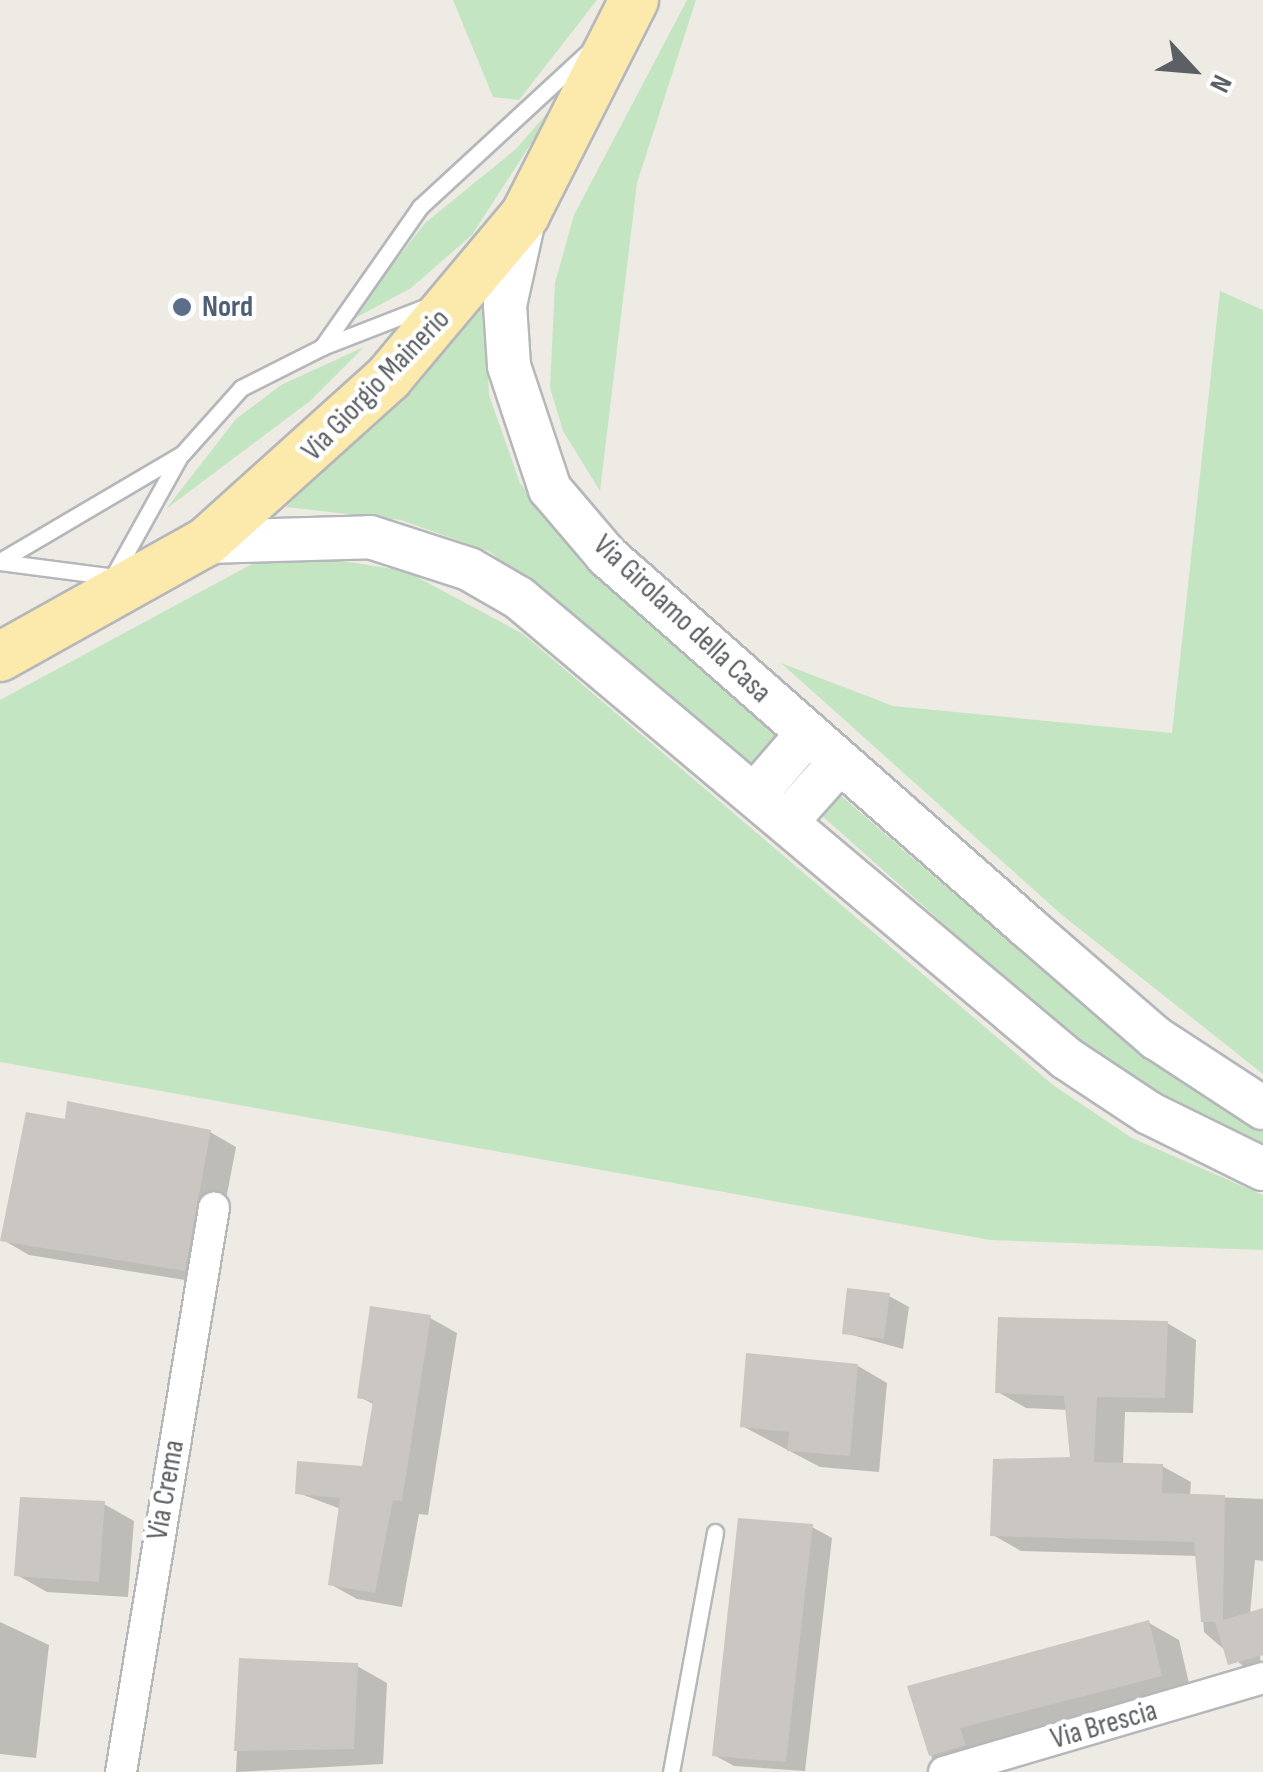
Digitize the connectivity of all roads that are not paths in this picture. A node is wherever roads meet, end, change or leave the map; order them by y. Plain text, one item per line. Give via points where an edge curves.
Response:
1 (632, 6) edge
2 (524, 214) junction
3 (464, 291) junction
4 (322, 347) junction
5 (182, 454) junction
6 (206, 542) junction
7 (0, 562) edge
8 (118, 589) junction
9 (0, 658) edge
10 (808, 734) junction
11 (840, 762) junction
12 (773, 805) junction
13 (1263, 1108) edge
14 (1263, 1169) edge
15 (214, 1208) dead end
16 (715, 1532) dead end
17 (1263, 1678) edge
18 (121, 1772) edge
19 (670, 1772) edge
20 (944, 1772) edge

1 - 2 main road, Via Giorgio Mainerio
1 - 4 lane via 420,206
2 - 3 main road, Via Giorgio Mainerio
2 - 10 main road, Via Girolamo della Casa via 504,305 509,366 550,488 607,556
3 - 4 lane
3 - 6 main road, Via Giorgio Mainerio via 338,430
4 - 5 lane via 241,388
5 - 7 lane
5 - 8 lane
6 - 8 main road, Via Giorgio Mainerio
6 - 12 main road via 370,537 469,569 582,643
7 - 8 lane
8 - 9 main road, Via Giorgio Mainerio
10 - 11 main road, Via Girolamo della Casa
10 - 12 main road
11 - 12 main road
11 - 13 main road, Via Girolamo della Casa via 1156,1038
12 - 14 main road via 1066,1058 1149,1113
15 - 18 street, Via Crema
16 - 19 lane
17 - 20 street, Via Brescia

